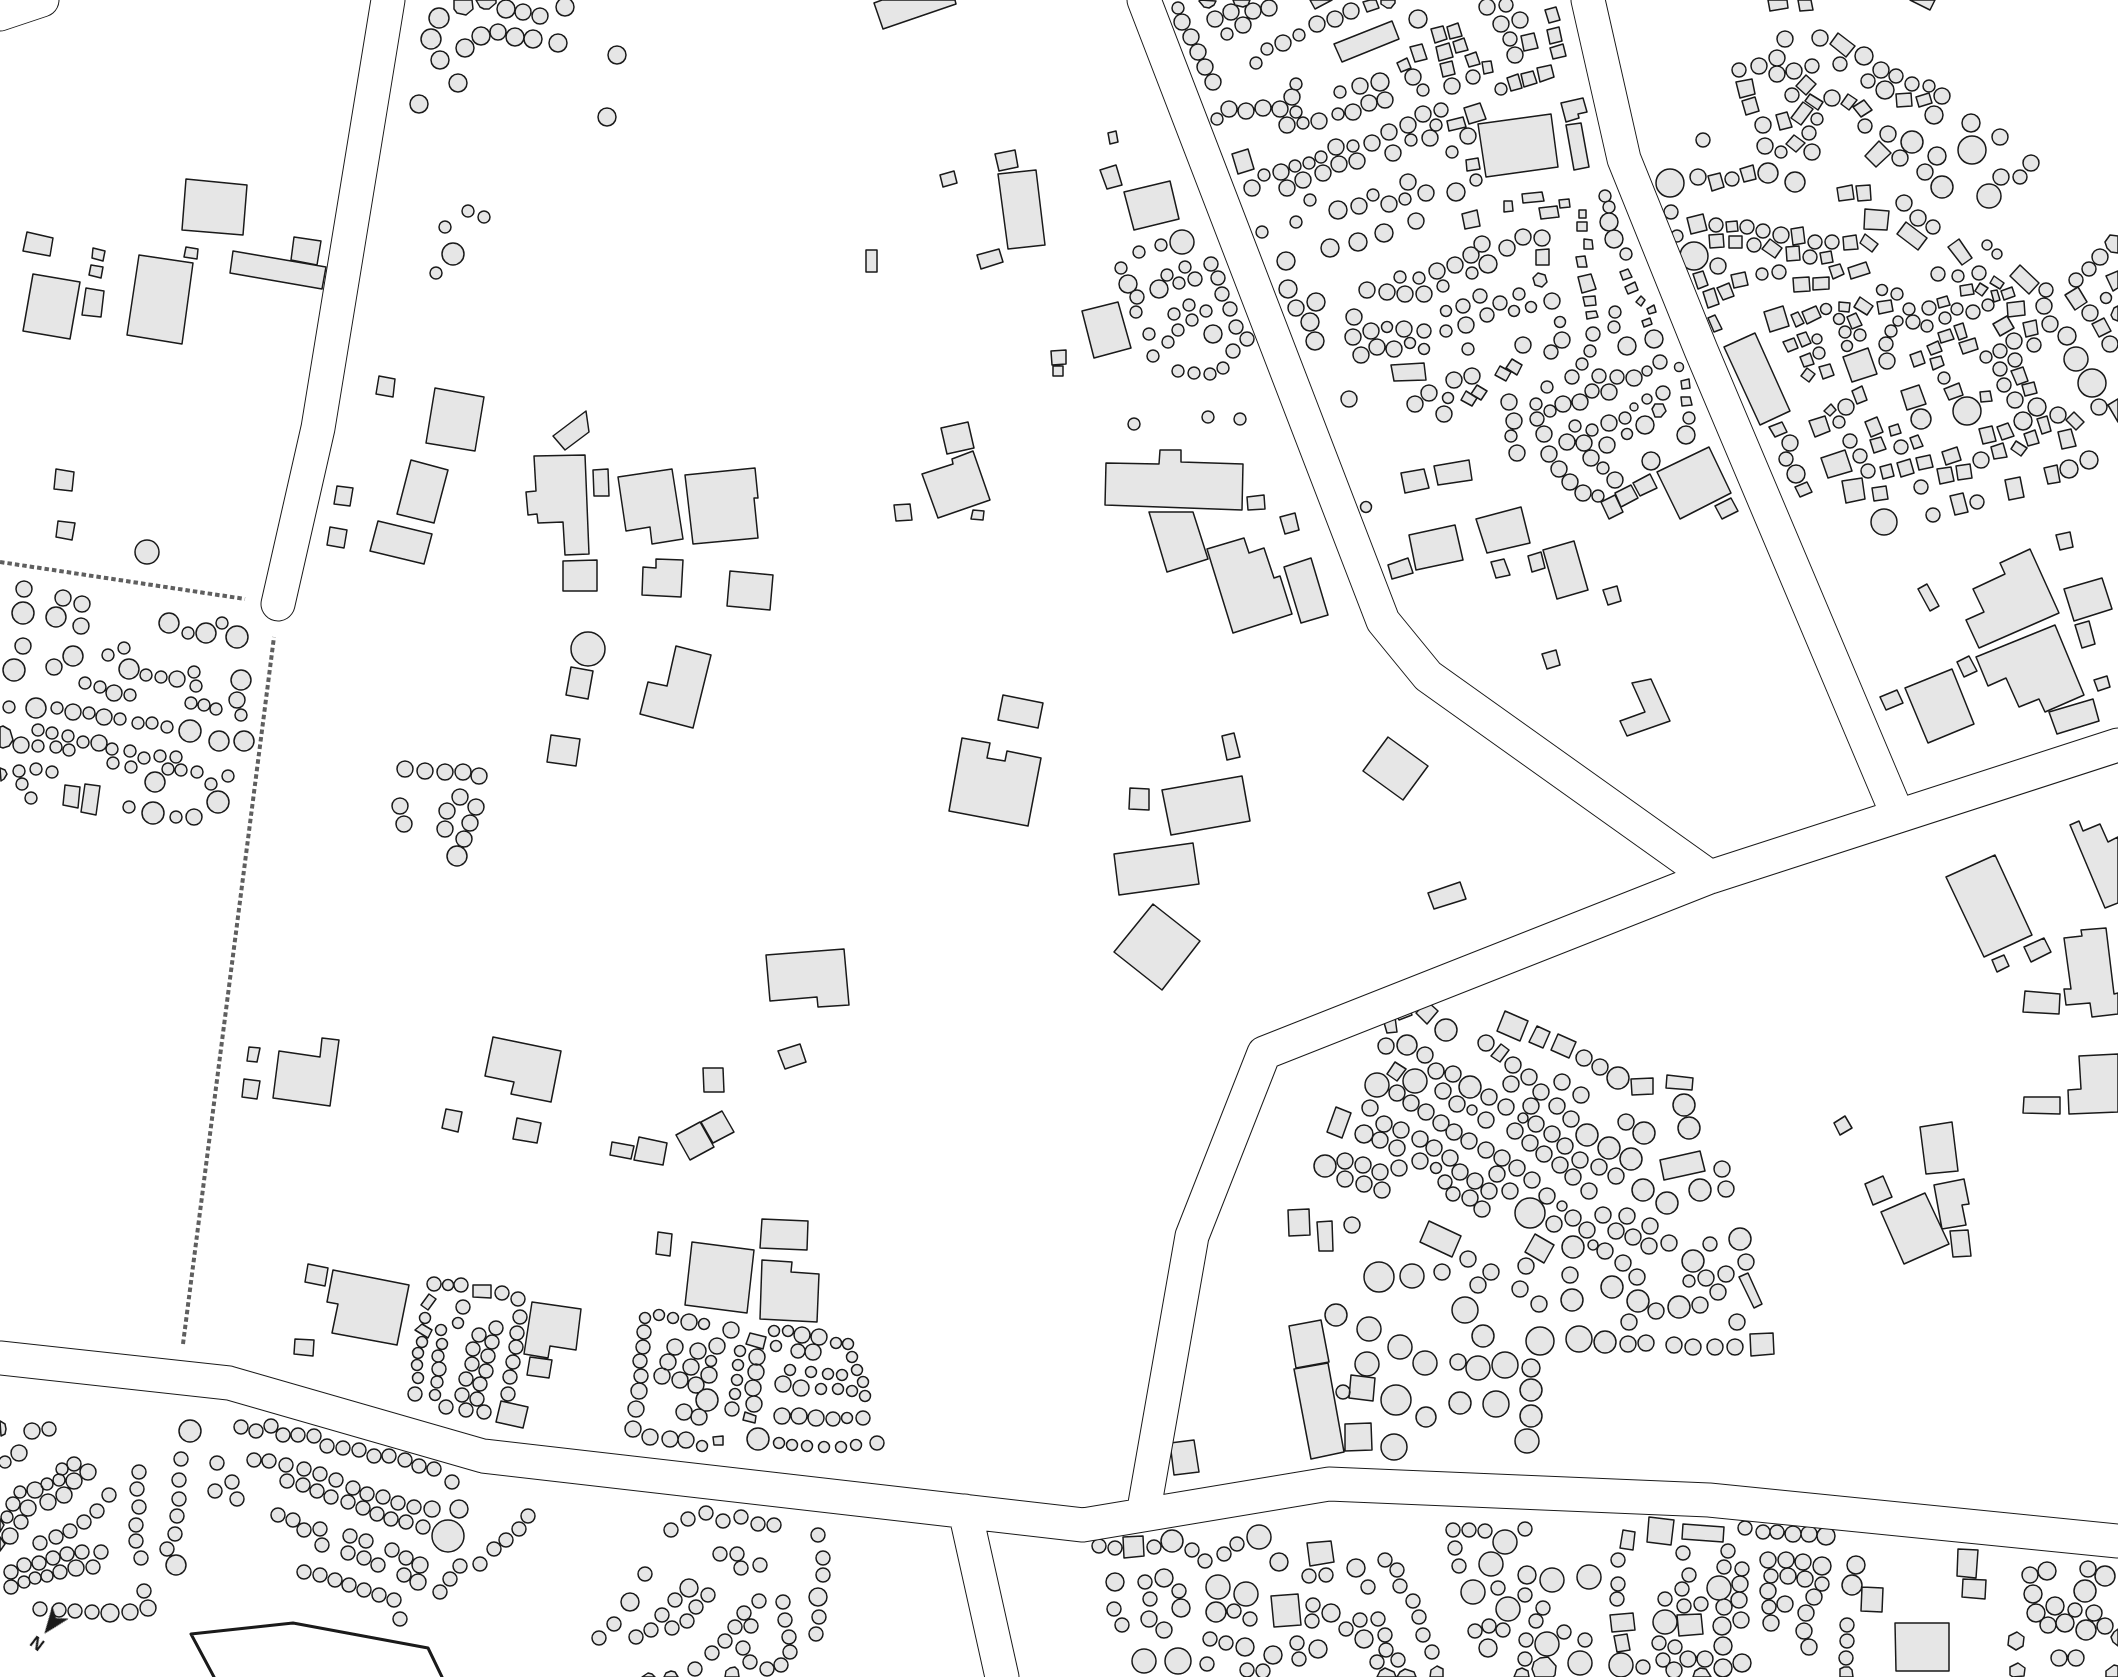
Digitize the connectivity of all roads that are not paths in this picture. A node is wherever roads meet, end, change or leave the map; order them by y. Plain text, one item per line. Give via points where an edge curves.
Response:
1 (42, 0) edge
2 (388, 0) edge
3 (1144, 0) edge
4 (1588, 0) edge
5 (0, 14) edge
6 (279, 604) road end
7 (2118, 745) edge
8 (1898, 816) junction
9 (1710, 877) junction
10 (0, 1358) edge
11 (965, 1511) junction
12 (1143, 1515) junction
13 (2118, 1541) edge
14 (1002, 1677) edge

1 - 5 street
2 - 6 street via 318,428
3 - 9 street via 1383,621 1428,676
4 - 8 street via 1624,159
7 - 8 street
8 - 9 street
9 - 12 street via 1264,1053 1192,1236
10 - 11 street via 229,1383 483,1456
11 - 12 street via 1083,1525
11 - 14 street
12 - 13 street via 1329,1484 1709,1500

